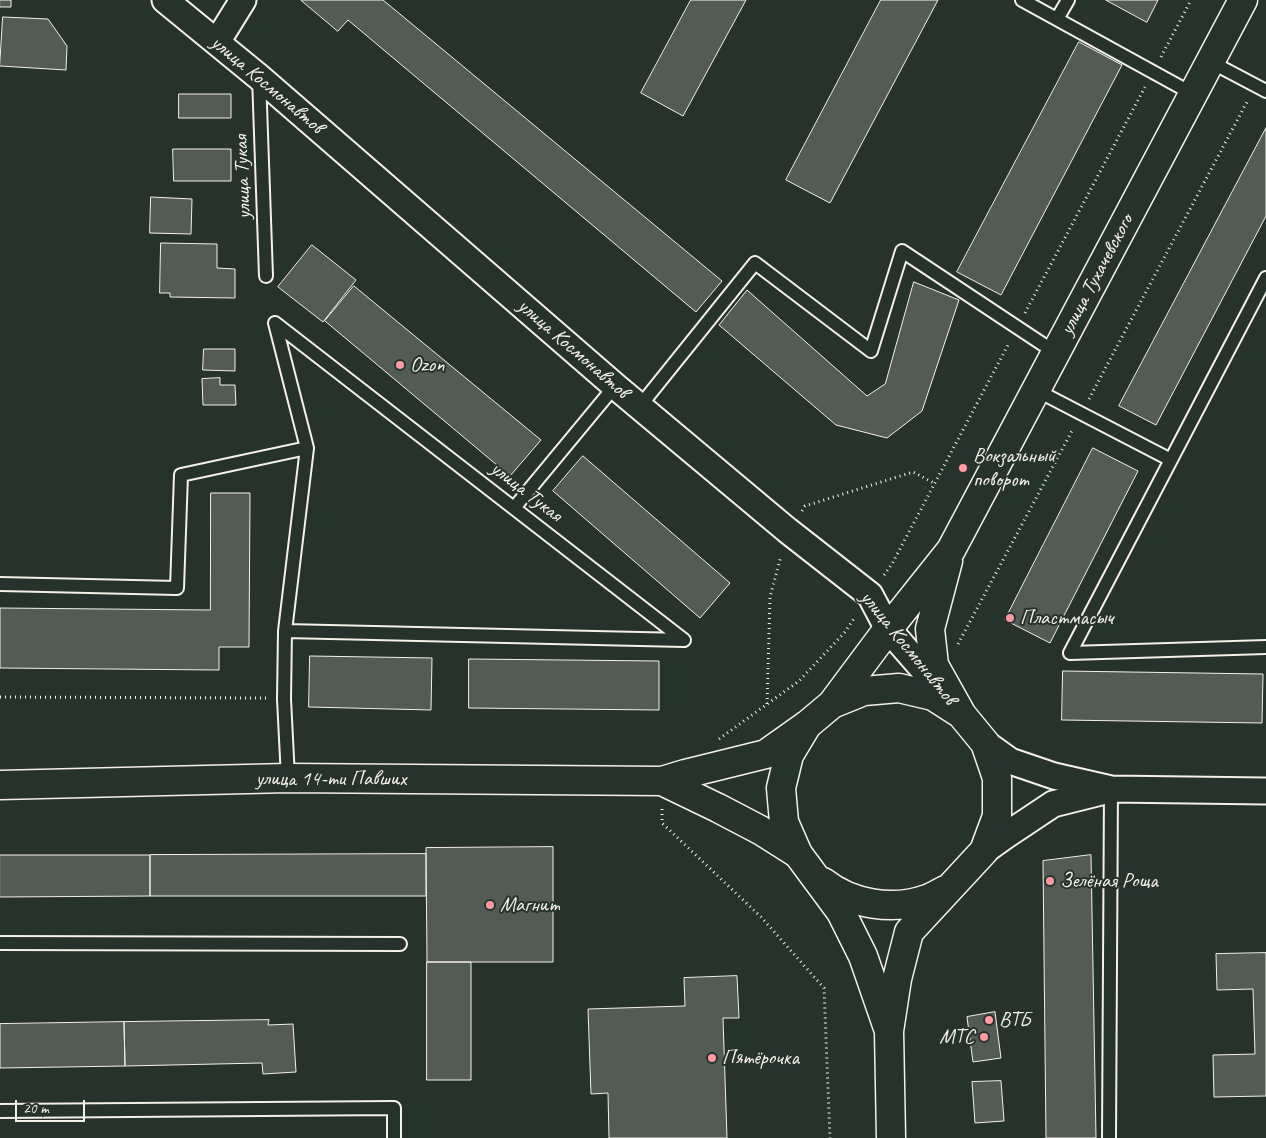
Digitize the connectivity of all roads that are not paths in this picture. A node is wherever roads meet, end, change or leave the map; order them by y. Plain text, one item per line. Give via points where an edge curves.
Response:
1 (165, 0) edge
2 (242, 0) edge
3 (1022, 0) edge
4 (1068, 0) edge
5 (1244, 0) edge
6 (1058, 20) junction
7 (217, 42) junction
8 (1211, 62) junction
9 (259, 77) junction
10 (1261, 88) edge
11 (1193, 94) junction
12 (266, 276) dead end
13 (1266, 278) edge
14 (1056, 353) junction
15 (615, 386) junction
16 (1036, 390) junction
17 (640, 406) junction
18 (307, 448) junction
19 (1171, 460) junction
20 (514, 508) junction
21 (951, 550) junction
22 (0, 584) edge
23 (888, 629) junction
24 (285, 631) junction
25 (1266, 647) edge
26 (832, 704) junction
27 (962, 715) junction
28 (807, 725) junction
29 (985, 743) junction
30 (288, 778) junction
31 (662, 781) junction
32 (0, 785) edge
33 (1111, 789) junction
34 (1266, 791) edge
35 (984, 852) junction
36 (804, 863) junction
37 (951, 887) junction
38 (0, 944) edge
39 (400, 944) dead end
40 (888, 1031) junction
41 (0, 1111) edge
42 (394, 1138) edge
43 (891, 1138) edge
44 (1109, 1138) edge

1 - 7 street, улица Космонавтов
2 - 7 street
3 - 6 lane
4 - 6 lane
5 - 8 main road, улица Тухачевского
6 - 11 lane
7 - 9 street, улица Космонавтов
8 - 10 lane
8 - 11 main road, улица Тухачевского
9 - 12 lane, улица Тукая
9 - 15 street, улица Космонавтов
11 - 14 main road, улица Тухачевского
13 - 19 lane
14 - 16 main road, улица Тухачевского
14 - 17 lane via 902,251 871,350 755,264
15 - 17 street, улица Космонавтов
15 - 20 lane
16 - 19 lane
16 - 21 main road, улица Тухачевского
17 - 23 street, улица Космонавтов via 870,595
18 - 20 lane, улица Тукая via 274,323
18 - 22 lane via 180,475 177,588
18 - 24 lane, улица Тукая
19 - 25 lane via 1070,653
20 - 24 lane, улица Тукая via 684,640
21 - 23 main road
21 - 27 main road via 930,629 934,665
23 - 26 main road
23 - 27 street, улица Космонавтов
24 - 30 lane, улица Тукая
26 - 27 main road via 864,691 899,688 933,696
26 - 28 main road
27 - 29 main road
28 - 31 main road via 766,754
28 - 36 main road via 790,754 781,788 784,822
29 - 33 street via 1010,762
29 - 35 main road via 997,778 997,816
30 - 31 main road, улица 14-ти Павших
30 - 32 main road, улица 14-ти Павших
31 - 36 main road via 760,830
33 - 34 street
33 - 35 street via 1053,804
33 - 44 lane
35 - 37 main road
36 - 37 main road via 830,887 853,899 878,904 904,904 928,898
36 - 40 main road via 841,912 863,956
37 - 40 main road via 909,932
38 - 39 lane
40 - 43 main road
41 - 42 lane via 394,1108

